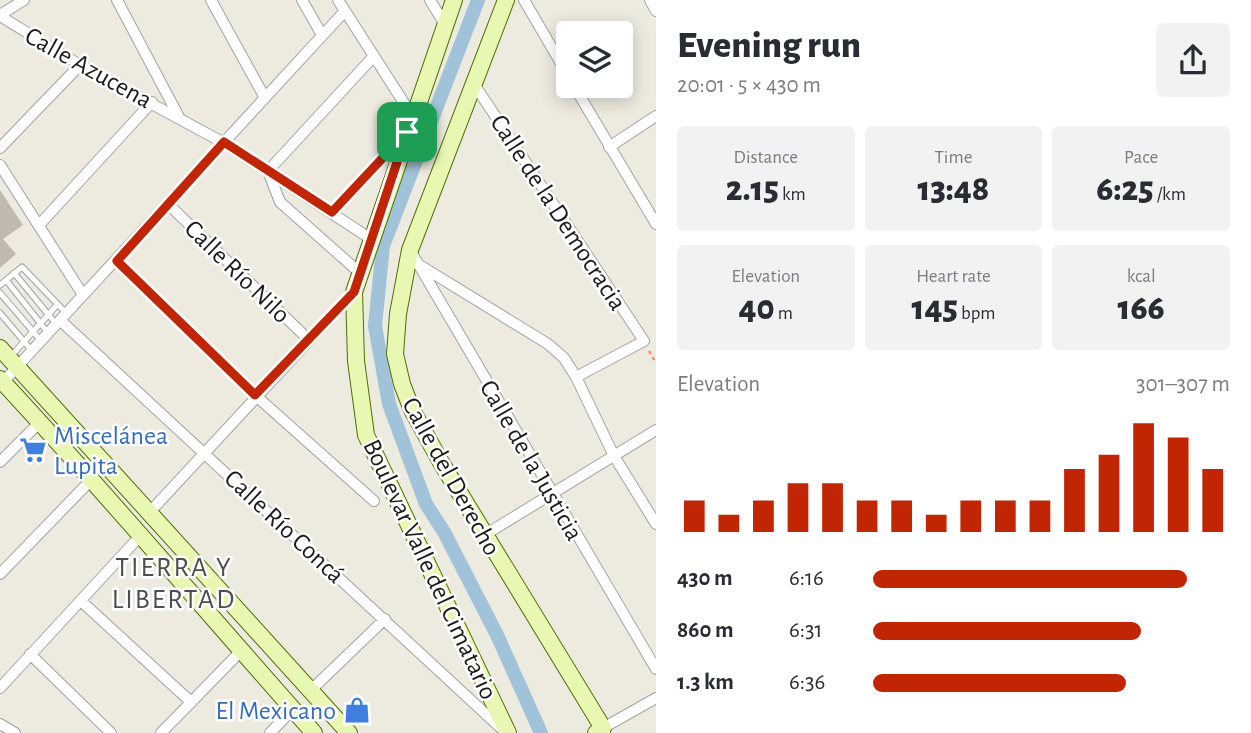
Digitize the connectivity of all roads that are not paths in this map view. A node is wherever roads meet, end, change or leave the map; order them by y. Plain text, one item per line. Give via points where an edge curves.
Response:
1 (24, 0) edge
2 (117, 0) edge
3 (211, 0) edge
4 (302, 0) edge
5 (338, 0) edge
6 (430, 0) edge
7 (454, 0) edge
8 (506, 0) edge
9 (524, 0) edge
10 (649, 0) edge
11 (656, 10) edge
12 (345, 11) junction
13 (0, 15) edge
14 (445, 25) junction
15 (322, 35) junction
16 (556, 55) edge
17 (374, 57) junction
18 (80, 65) junction
19 (474, 83) junction
20 (265, 98) junction
21 (581, 98) edge
22 (152, 102) junction
23 (656, 116) edge
24 (179, 117) junction
25 (410, 125) junction
26 (224, 142) junction
27 (609, 147) junction
28 (0, 148) edge
29 (0, 165) edge
30 (268, 171) junction
31 (168, 204) junction
32 (332, 212) junction
33 (40, 224) junction
34 (656, 224) edge
35 (371, 239) junction
36 (410, 250) junction
37 (117, 261) junction
38 (419, 265) junction
39 (14, 273) junction
40 (360, 273) junction
41 (6, 280) junction
42 (0, 285) edge
43 (354, 292) junction
44 (0, 293) edge
45 (83, 295) junction
46 (57, 305) junction
47 (0, 313) edge
48 (49, 314) junction
49 (41, 323) junction
50 (55, 327) junction
51 (33, 331) junction
52 (308, 338) junction
53 (24, 341) junction
54 (33, 352) junction
55 (9, 357) edge
56 (576, 377) junction
57 (1, 380) edge
58 (255, 395) junction
59 (40, 422) junction
60 (656, 430) edge
61 (205, 452) junction
62 (614, 456) junction
63 (0, 462) edge
64 (92, 479) junction
65 (551, 494) junction
66 (374, 501) dead end
67 (149, 513) junction
68 (656, 524) edge
69 (141, 535) junction
70 (483, 536) junction
71 (0, 574) edge
72 (81, 601) junction
73 (385, 619) junction
74 (240, 652) junction
75 (30, 653) junction
76 (656, 669) edge
77 (0, 688) edge
78 (310, 691) junction
79 (656, 698) edge
80 (191, 702) junction
81 (293, 709) junction
82 (0, 724) edge
83 (601, 732) edge
84 (15, 733) edge
85 (111, 733) edge
86 (161, 733) edge
87 (270, 733) edge
88 (314, 733) edge
89 (349, 733) edge
90 (507, 733) edge

1 - 13 street
2 - 24 street
3 - 20 street
4 - 15 street
5 - 12 street
6 - 14 street
7 - 14 main road, Boulevar Valle del Cimatario
8 - 19 main road, Calle del Derecho
9 - 16 street
10 - 11 street
12 - 15 street
12 - 17 street
13 - 18 street, Calle Azucena
14 - 25 main road, Boulevar Valle del Cimatario
15 - 20 street
17 - 25 street
17 - 30 street
18 - 22 street, Calle Azucena
18 - 28 street
19 - 36 main road, Calle del Derecho
19 - 56 street, Calle de la Democracia via 644,341
20 - 26 street
21 - 27 street
22 - 24 street, Calle Azucena
22 - 33 street
23 - 27 street
24 - 26 street, Calle Azucena
25 - 32 street
25 - 35 main road, Boulevar Valle del Cimatario
26 - 30 street, Calle Azucena
26 - 31 street
27 - 34 street
29 - 33 street
30 - 32 street, Calle Azucena
30 - 40 street via 280,202
31 - 37 street
31 - 52 street, Calle Río Nilo
32 - 35 street, Calle Azucena
33 - 45 street
35 - 40 main road, Boulevar Valle del Cimatario
36 - 38 street, Calle de la Justicia
36 - 70 main road, Calle del Derecho via 395,354 402,384
37 - 45 street
37 - 58 street
38 - 56 street via 548,344
38 - 65 street, Calle de la Justicia
39 - 41 lane
39 - 46 lane via 25,268
39 - 48 lane
40 - 43 main road, Boulevar Valle del Cimatario
41 - 42 lane
41 - 49 lane
43 - 52 street
43 - 90 main road, Boulevar Valle del Cimatario via 357,374 366,435
44 - 51 lane
45 - 50 street
46 - 48 lane
46 - 50 lane
47 - 53 lane
48 - 49 lane
48 - 50 lane
49 - 50 lane
49 - 51 lane
50 - 51 lane
50 - 54 street
50 - 61 street, Calle Río Concá
51 - 53 lane
52 - 58 street
53 - 54 lane
53 - 55 lane
54 - 55 street
55 - 57 street
55 - 67 main road
56 - 62 street
57 - 59 main road
58 - 61 street
58 - 66 street
59 - 63 street
59 - 64 main road
60 - 62 street
61 - 67 street
61 - 73 street, Calle Río Concá
62 - 65 street
62 - 68 street
64 - 69 main road
64 - 71 street
65 - 70 street
65 - 76 street, Calle de la Justicia
67 - 78 main road
69 - 72 street
69 - 74 main road
70 - 83 main road, Calle del Derecho
72 - 75 street
72 - 80 street
73 - 78 street
73 - 90 street, Calle Río Concá
74 - 80 street
74 - 81 main road
75 - 77 street
75 - 85 street
78 - 89 main road
79 - 83 street
80 - 86 street
81 - 87 street
81 - 88 main road
82 - 84 street

